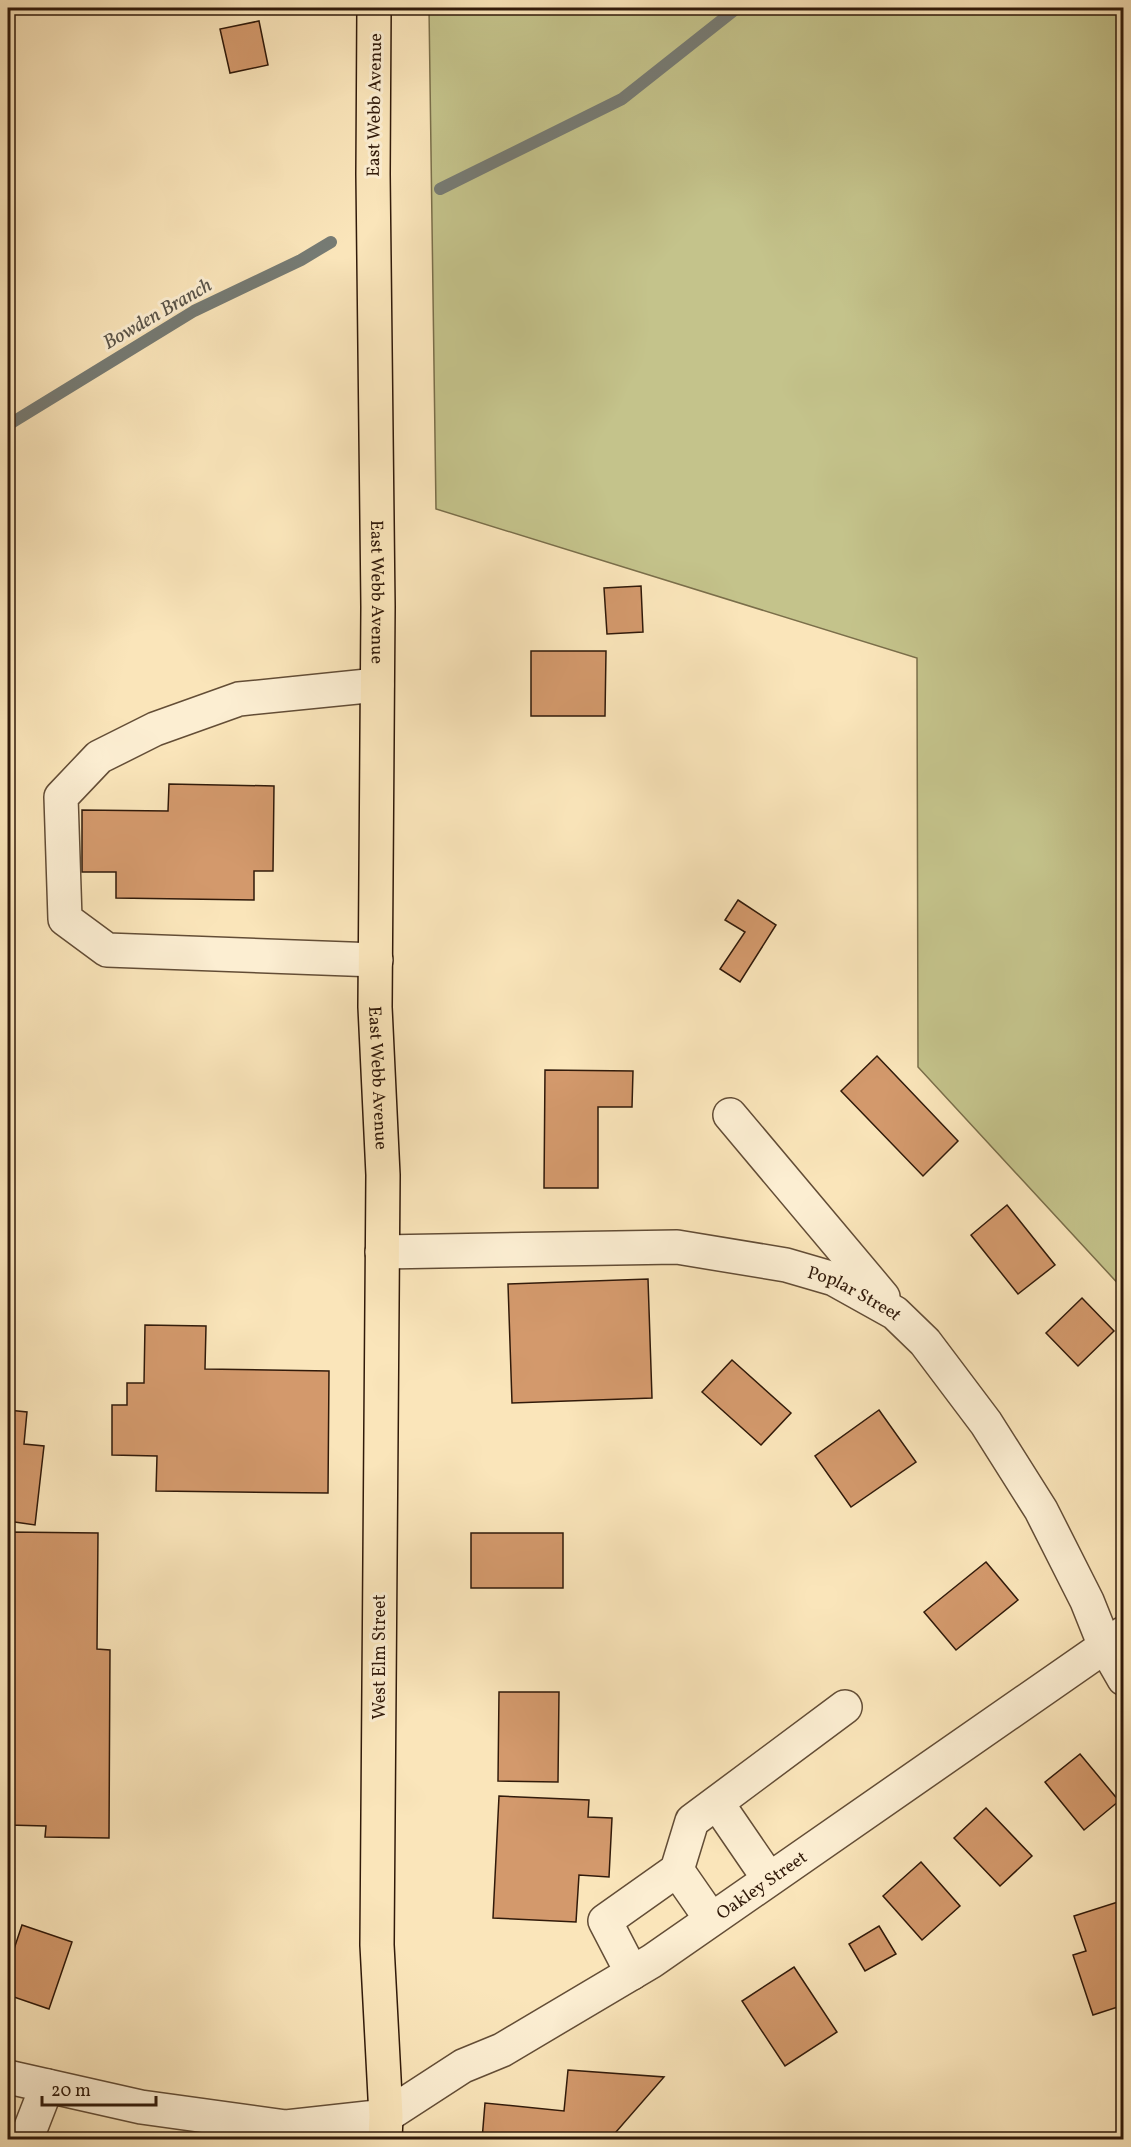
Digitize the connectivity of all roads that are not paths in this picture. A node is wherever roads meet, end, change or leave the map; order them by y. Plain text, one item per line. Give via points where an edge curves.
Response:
1 (374, 8) edge
2 (377, 685) junction
3 (376, 960) junction
4 (730, 1114) dead end
5 (383, 1175) joint
6 (382, 1252) junction
7 (895, 1312) junction
8 (1114, 1639) edge
9 (1124, 1679) edge
10 (845, 1707) dead end
11 (717, 1803) junction
12 (677, 1870) junction
13 (769, 1879) junction
14 (711, 1919) junction
15 (632, 1973) junction
16 (8, 2077) edge
17 (47, 2086) junction
18 (386, 2128) edge
19 (26, 2139) edge

1 - 2 highway, East Webb Avenue
2 - 3 highway, East Webb Avenue
2 - 3 street via 239,699 155,729 99,758 62,797 65,919 107,950
3 - 5 highway, East Webb Avenue
4 - 7 street
5 - 6 highway, West Elm Street
6 - 7 street, Poplar Street via 677,1247 786,1265 834,1279
6 - 18 highway, West Elm Street via 377,1945
7 - 8 street, Poplar Street via 925,1342 992,1433 1041,1510 1087,1601
8 - 9 street, Poplar Street
8 - 13 street, Oakley Street
10 - 11 street
11 - 12 street via 692,1821
11 - 13 street
12 - 14 street
12 - 15 street via 605,1921
13 - 14 street, Oakley Street
14 - 15 street, Oakley Street
15 - 18 street, Oakley Street via 502,2050 463,2066
16 - 17 street
17 - 18 street via 141,2107 286,2127
17 - 19 street

